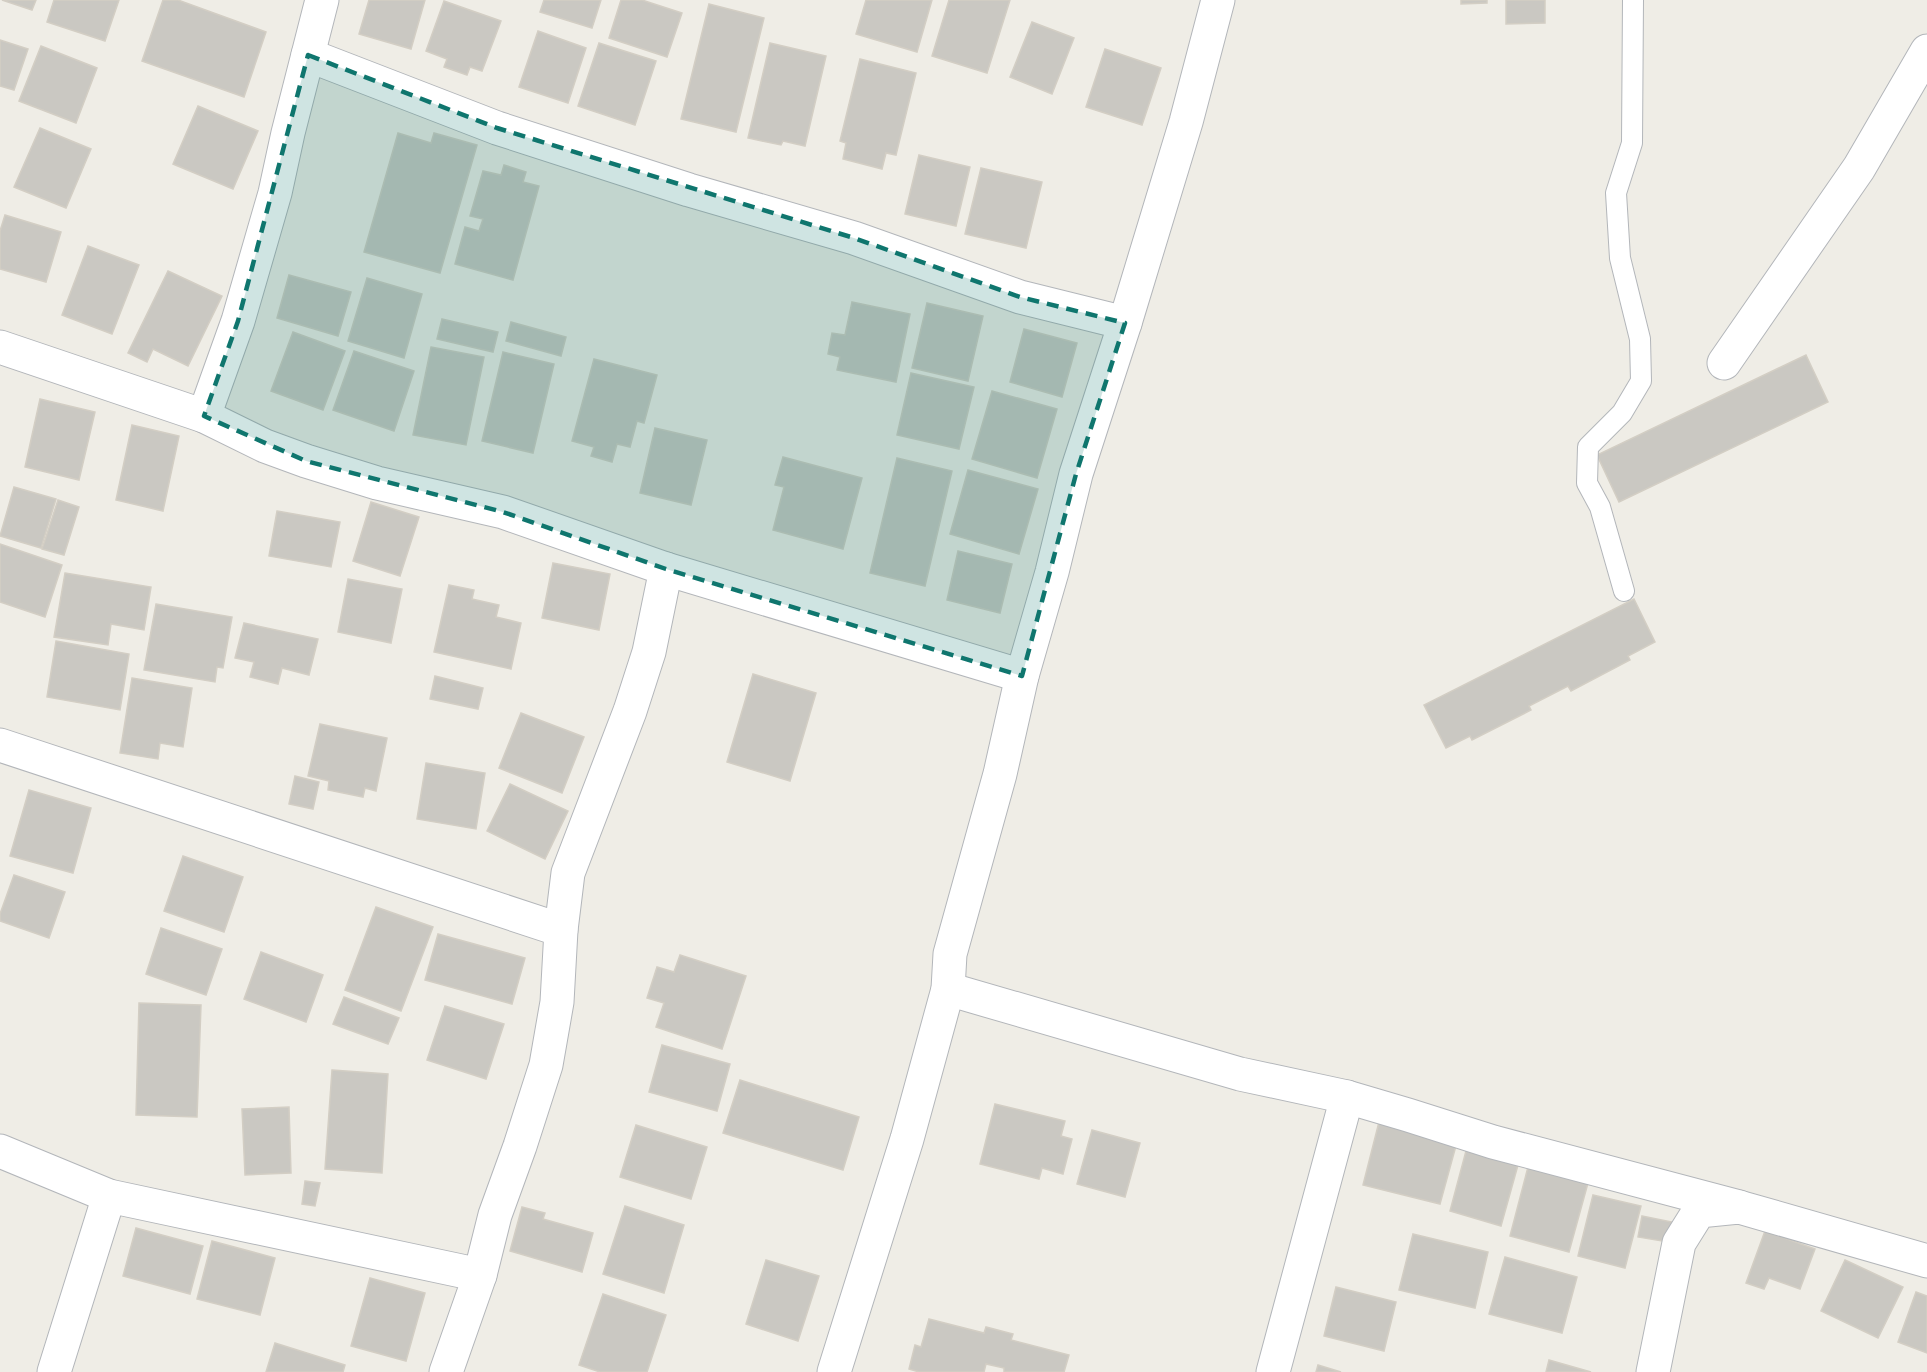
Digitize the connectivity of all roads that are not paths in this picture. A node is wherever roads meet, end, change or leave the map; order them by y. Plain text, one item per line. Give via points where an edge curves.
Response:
1 (322, 0) edge
2 (1218, 0) edge
3 (1633, 0) edge
4 (1927, 51) edge
5 (308, 55) junction
6 (1125, 323) junction
7 (0, 347) edge
8 (1724, 363) dead end
9 (204, 416) junction
10 (666, 569) junction
11 (1624, 591) dead end
12 (1022, 676) junction
13 (0, 745) edge
14 (561, 930) junction
15 (948, 989) junction
16 (1347, 1097) junction
17 (0, 1151) edge
18 (109, 1196) junction
19 (1739, 1207) junction
20 (1927, 1262) edge
21 (480, 1275) junction
22 (54, 1372) edge
23 (446, 1372) edge
24 (834, 1372) edge
25 (1273, 1372) edge
26 (1653, 1372) edge

1 - 5 street
2 - 6 street via 1186,122
3 - 11 lane via 1632,143 1616,193 1620,258 1641,339 1641,381 1622,413 1588,447 1587,483 1600,507
4 - 8 street via 1859,168
5 - 6 street via 507,131 854,238 1020,297
5 - 9 street via 275,193 238,321
6 - 12 street via 1076,474
7 - 9 street
9 - 10 street via 306,461 377,483 503,512
10 - 12 street
10 - 14 street via 649,652 568,873
12 - 15 street via 951,954
13 - 14 street
14 - 21 street via 557,1002 546,1065 495,1215
15 - 16 street via 1240,1074
15 - 24 street via 907,1139
16 - 19 street via 1493,1142
16 - 25 street
17 - 18 street
18 - 21 street
18 - 22 street
19 - 20 street
19 - 26 street via 1699,1210 1678,1243
21 - 23 street

